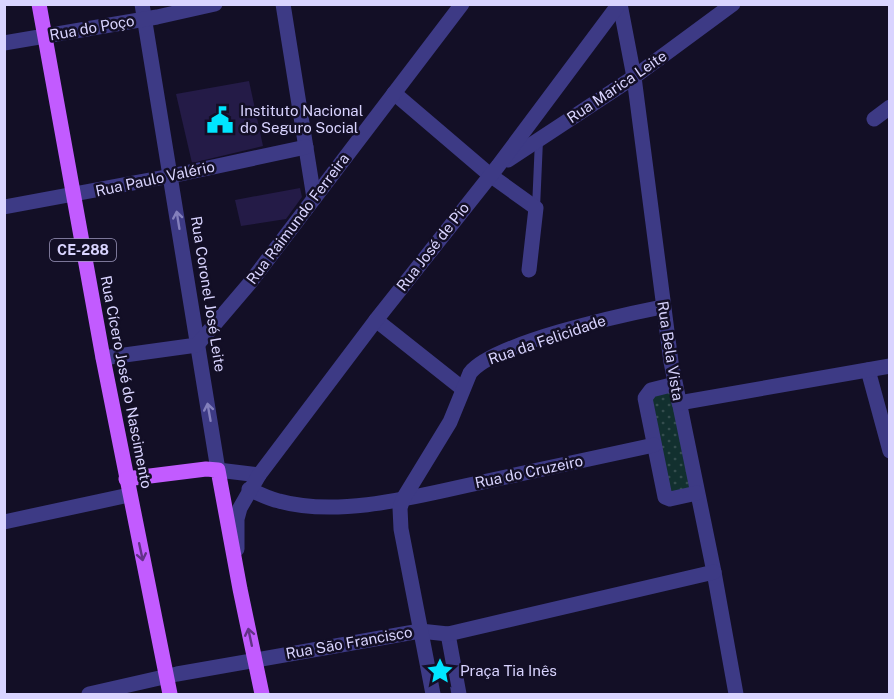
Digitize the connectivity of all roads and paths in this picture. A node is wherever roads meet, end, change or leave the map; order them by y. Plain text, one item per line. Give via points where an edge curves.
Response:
1 (39, 4) edge
2 (215, 4) edge
3 (283, 4) edge
4 (462, 4) edge
5 (619, 4) edge
6 (733, 4) edge
7 (143, 12) edge
8 (44, 37) junction
9 (4, 43) edge
10 (634, 76) junction
11 (394, 93) junction
12 (890, 107) edge
13 (874, 119) dead end
14 (539, 139) junction
15 (306, 147) junction
16 (494, 171) junction
17 (171, 176) junction
18 (73, 196) junction
19 (314, 198) junction
20 (4, 207) edge
21 (536, 208) junction
22 (529, 270) dead end
23 (662, 307) junction
24 (376, 320) junction
25 (197, 345) junction
26 (103, 358) junction
27 (890, 366) edge
28 (868, 370) junction
29 (675, 384) junction
30 (463, 389) junction
31 (679, 403) junction
32 (654, 446) junction
33 (890, 451) edge
34 (218, 470) junction
35 (258, 475) junction
36 (126, 479) junction
37 (249, 489) junction
38 (697, 493) junction
39 (129, 495) junction
40 (403, 499) junction
41 (4, 522) edge
42 (714, 572) junction
43 (240, 589) junction
44 (420, 631) junction
45 (448, 634) junction
46 (254, 660) junction
47 (166, 676) junction
48 (98, 693) edge
49 (170, 694) edge
50 (262, 694) edge
51 (433, 694) edge
52 (459, 694) edge
53 (736, 694) edge

1 - 8 main road, Rua Cícero José do Nascimento / CE-288
2 - 7 street, Rua do Poço
3 - 15 street
4 - 11 street, Rua Raimundo Ferreira
5 - 10 street, Rua Bela Vista
5 - 16 street, Rua José de Pio
6 - 10 street, Rua Marica Leite
7 - 8 street, Rua do Poço
7 - 17 street, Rua Coronel José Leite
8 - 9 street, Rua do Poço
8 - 18 main road, Rua Cícero José do Nascimento / CE-288
10 - 14 street, Rua Marica Leite
10 - 23 street, Rua Bela Vista
11 - 16 street
11 - 19 street, Rua Raimundo Ferreira
12 - 13 street
14 - 16 street, Rua Marica Leite
14 - 21 lane
15 - 17 street, Rua Paulo Valério
15 - 19 street
16 - 21 street
16 - 24 street, Rua José de Pio
17 - 18 street, Rua Paulo Valério
25 -> 17 street, Rua Coronel José Leite
18 - 20 street, Rua Paulo Valério
18 - 26 main road, Rua Cícero José do Nascimento / CE-288
19 - 25 street, Rua Raimundo Ferreira
21 - 22 street
23 - 29 street, Rua Bela Vista
23 - 30 street, Rua da Felicidade via 610,318 496,354 476,366
24 - 30 street
24 - 35 street, Rua José de Pio
25 - 26 street
34 -> 25 street, Rua Coronel José Leite
26 - 36 main road, Rua Cícero José do Nascimento / CE-288
27 - 28 street
28 - 31 street
28 - 33 street
29 - 31 street, Rua Bela Vista
29 - 32 street via 651,390 646,396
30 - 40 street, Rua da Felicidade via 450,422
31 - 38 street, Rua Bela Vista
32 - 38 street via 665,497
32 - 40 street, Rua do Cruzeiro
34 - 35 street
34 - 36 main road
34 - 43 main road, Rua Coronel José Leite
35 - 37 street, Rua José de Pio
36 - 39 main road, Rua Cícero José do Nascimento / CE-288
37 - 40 street, Rua do Cruzeiro via 278,501 305,506
37 - 43 street, Rua Coronel José Leite via 237,519
38 - 42 street, Rua Bela Vista
39 - 41 street
39 -> 47 main road, Rua Cícero José do Nascimento / CE-288
40 - 44 street via 400,530
42 - 45 street, Rua São Francisco
42 - 53 street, Rua Bela Vista
46 -> 43 main road, Rua Coronel José Leite
44 - 45 street, Rua São Francisco
44 - 46 street, Rua São Francisco
44 - 51 street
45 - 52 street
46 - 47 street, Rua São Francisco
46 - 50 main road, Rua Coronel José Leite
47 - 48 street, Rua São Francisco
47 - 49 main road, Rua Cícero José do Nascimento / CE-288

